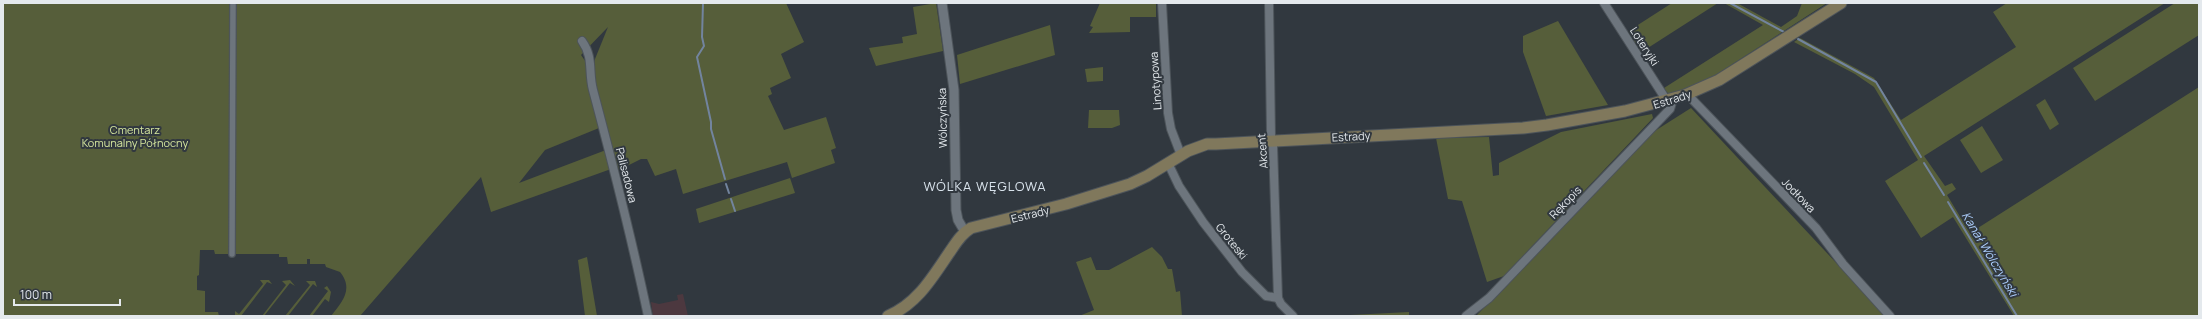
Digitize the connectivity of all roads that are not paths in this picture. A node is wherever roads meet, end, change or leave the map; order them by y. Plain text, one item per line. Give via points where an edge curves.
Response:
1 (233, 3) edge
2 (942, 3) edge
3 (1162, 3) edge
4 (1269, 3) edge
5 (1604, 3) edge
6 (1841, 3) edge
7 (582, 41) dead end
8 (1688, 94) junction
9 (1670, 100) junction
10 (1273, 140) junction
11 (1181, 155) junction
12 (1168, 164) junction
13 (965, 232) junction
14 (232, 254) dead end
15 (1278, 298) junction
16 (648, 316) edge
17 (888, 316) edge
18 (1293, 316) edge
19 (1466, 316) edge
20 (1890, 316) edge

1 - 14 street
2 - 13 street, Wólczyńska via 954,90 956,210
3 - 11 street, Linotypowa via 1168,113
4 - 10 street, Akcent
5 - 9 street, Loteryjki
6 - 8 main road, Estrady via 1719,80
7 - 16 street, Palisadowa via 589,51 591,79
8 - 9 main road, Estrady
8 - 20 street, Jodłowa via 1816,228 1843,264
9 - 10 main road, Estrady via 1535,126
9 - 19 street, Rękopis via 1673,104 1665,114 1489,298
10 - 11 main road, Estrady via 1207,144
10 - 15 street, Akcent
11 - 12 main road, Estrady
12 - 13 main road, Estrady via 1130,184
12 - 15 street, Groteski via 1189,202 1242,272 1266,296
13 - 17 main road via 920,293 904,308
15 - 18 street, Groteski

